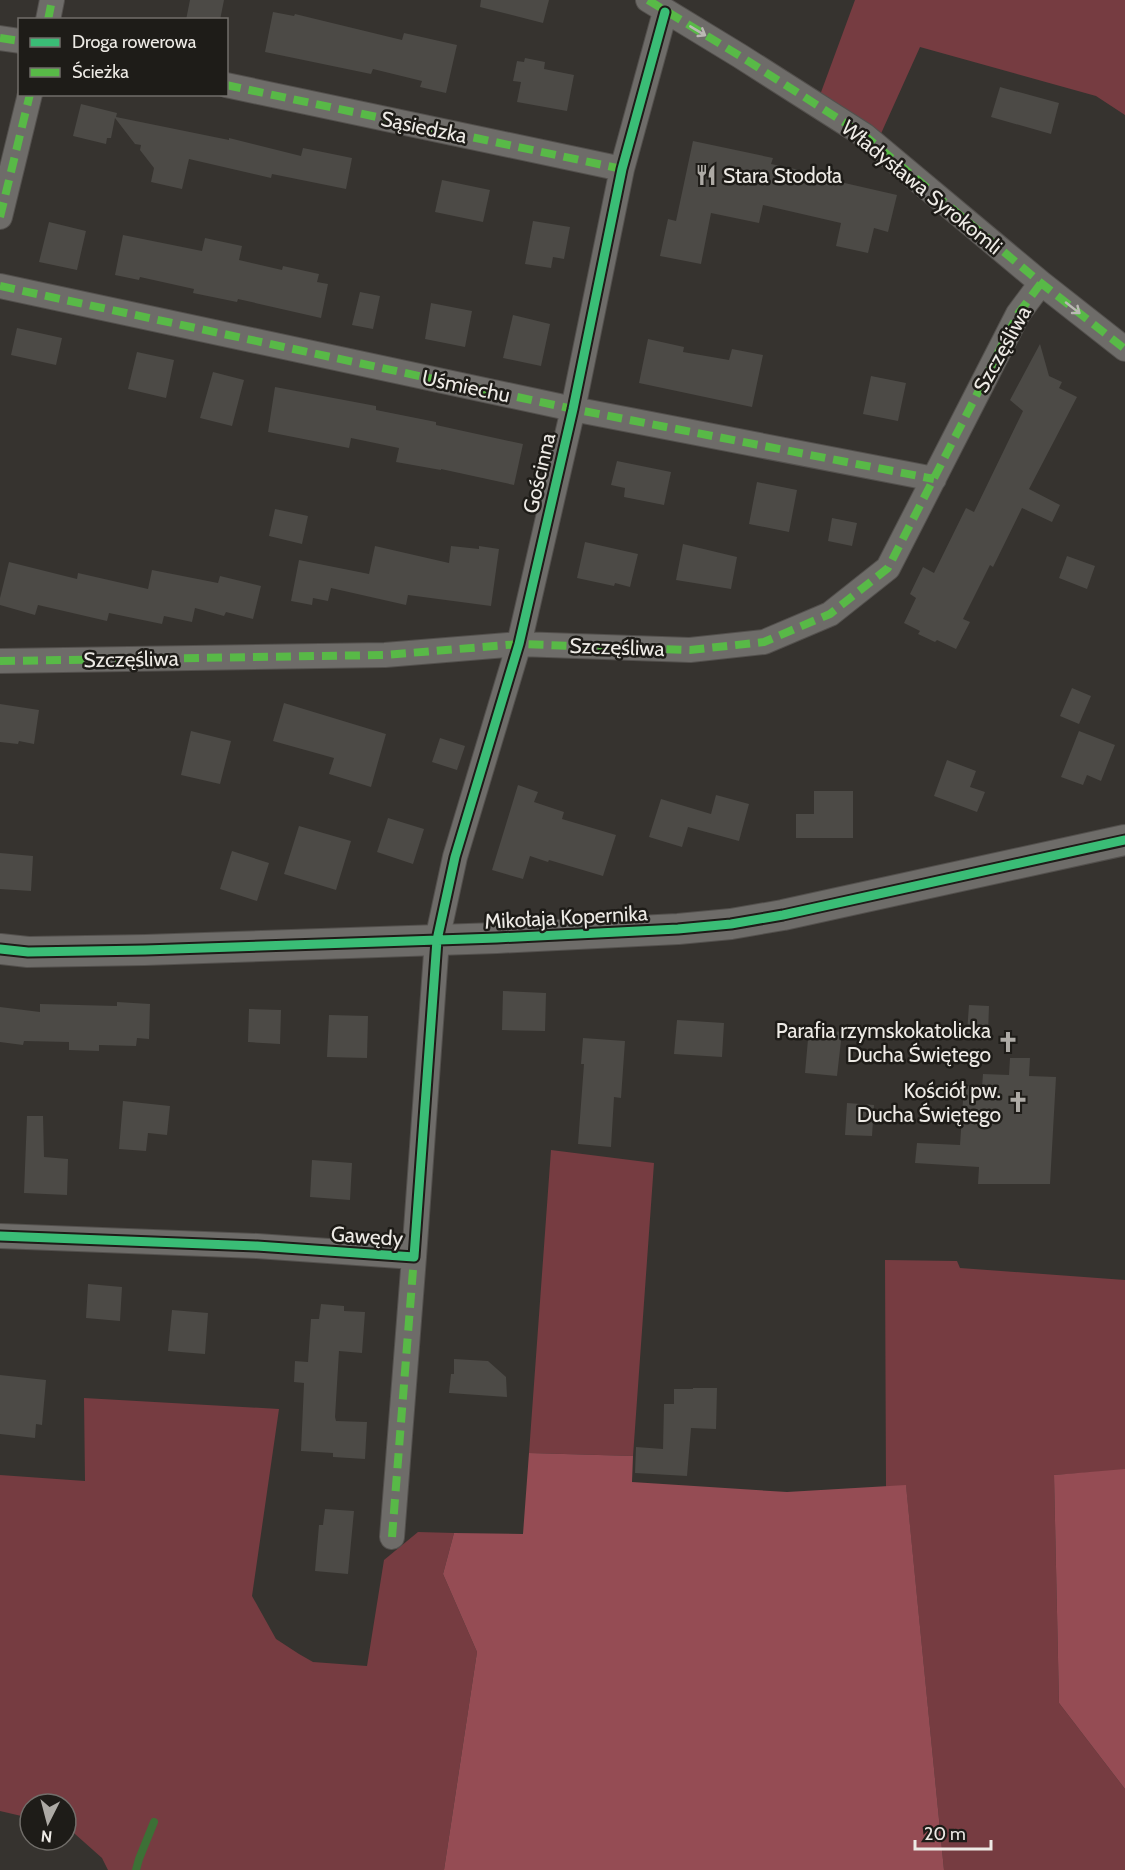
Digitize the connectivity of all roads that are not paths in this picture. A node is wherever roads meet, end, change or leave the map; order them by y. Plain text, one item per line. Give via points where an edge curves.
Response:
1 (52, 0) edge
2 (657, 6) edge
3 (48, 18) edge
4 (0, 38) edge
5 (18, 41) edge
6 (228, 85) edge
7 (30, 96) edge
8 (622, 170) junction
9 (0, 217) edge
10 (1041, 283) junction
11 (0, 286) edge
12 (1125, 349) edge
13 (573, 408) junction
14 (934, 479) junction
15 (519, 644) junction
16 (0, 661) edge
17 (1125, 840) edge
18 (437, 940) junction
19 (0, 949) edge
20 (0, 1236) edge
21 (414, 1257) junction
22 (392, 1537) dead end

1 - 3 street
2 - 8 street, Gościnna
2 -> 10 street, Władysława Syrokomli via 864,135
4 - 5 street
6 - 8 street, Sąsiedzka
7 - 9 street
8 - 13 street, Gościnna
10 -> 12 street, Władysława Syrokomli
10 - 14 street, Szczęśliwa via 1018,314
11 - 13 street, Uśmiechu
13 - 14 street, Uśmiechu
13 - 15 street, Gościnna
14 - 15 street, Szczęśliwa via 888,568 830,614 764,642 690,650
15 - 16 street, Szczęśliwa via 385,655
15 - 18 street, Gościnna via 455,857
17 - 18 street, Mikołaja Kopernika via 731,924
18 - 19 street, Mikołaja Kopernika via 145,951
18 - 21 street, Gawędy
20 - 21 street, Gawędy via 257,1246
21 - 22 street

